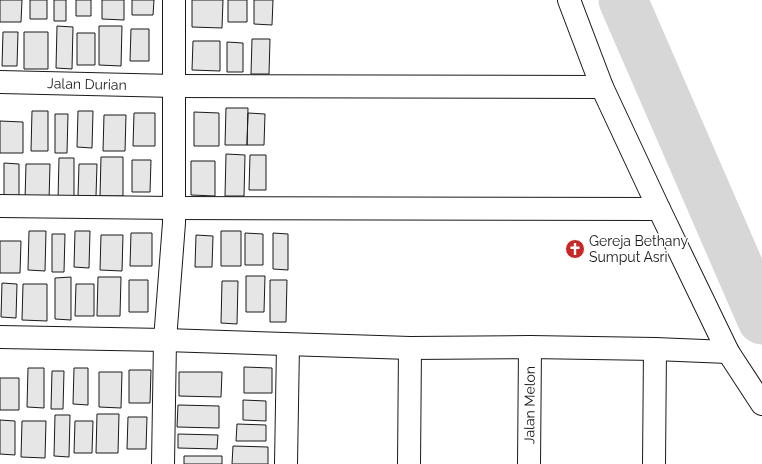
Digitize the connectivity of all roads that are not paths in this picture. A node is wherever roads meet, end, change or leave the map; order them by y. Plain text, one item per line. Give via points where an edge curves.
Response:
1 (174, 0) edge
2 (569, 0) edge
3 (0, 82) edge
4 (175, 86) junction
5 (602, 87) junction
6 (0, 206) edge
7 (173, 208) junction
8 (658, 209) junction
9 (0, 337) edge
10 (165, 340) junction
11 (288, 345) junction
12 (530, 347) junction
13 (410, 348) junction
14 (655, 348) junction
15 (728, 352) junction
16 (762, 404) edge
17 (163, 464) edge
18 (286, 464) edge
19 (409, 464) edge
20 (529, 464) edge
21 (654, 464) edge

1 - 4 street
2 - 5 street
3 - 4 street, Jalan Durian
4 - 5 street, Jalan Durian
4 - 7 street
5 - 8 street
6 - 7 street
7 - 8 street
7 - 10 street
8 - 15 street
9 - 10 street
10 - 11 street
10 - 17 street
11 - 13 street
11 - 18 street
12 - 13 street
12 - 14 street
12 - 20 street, Jalan Melon
13 - 19 street
14 - 15 street
14 - 21 street
15 - 16 street

